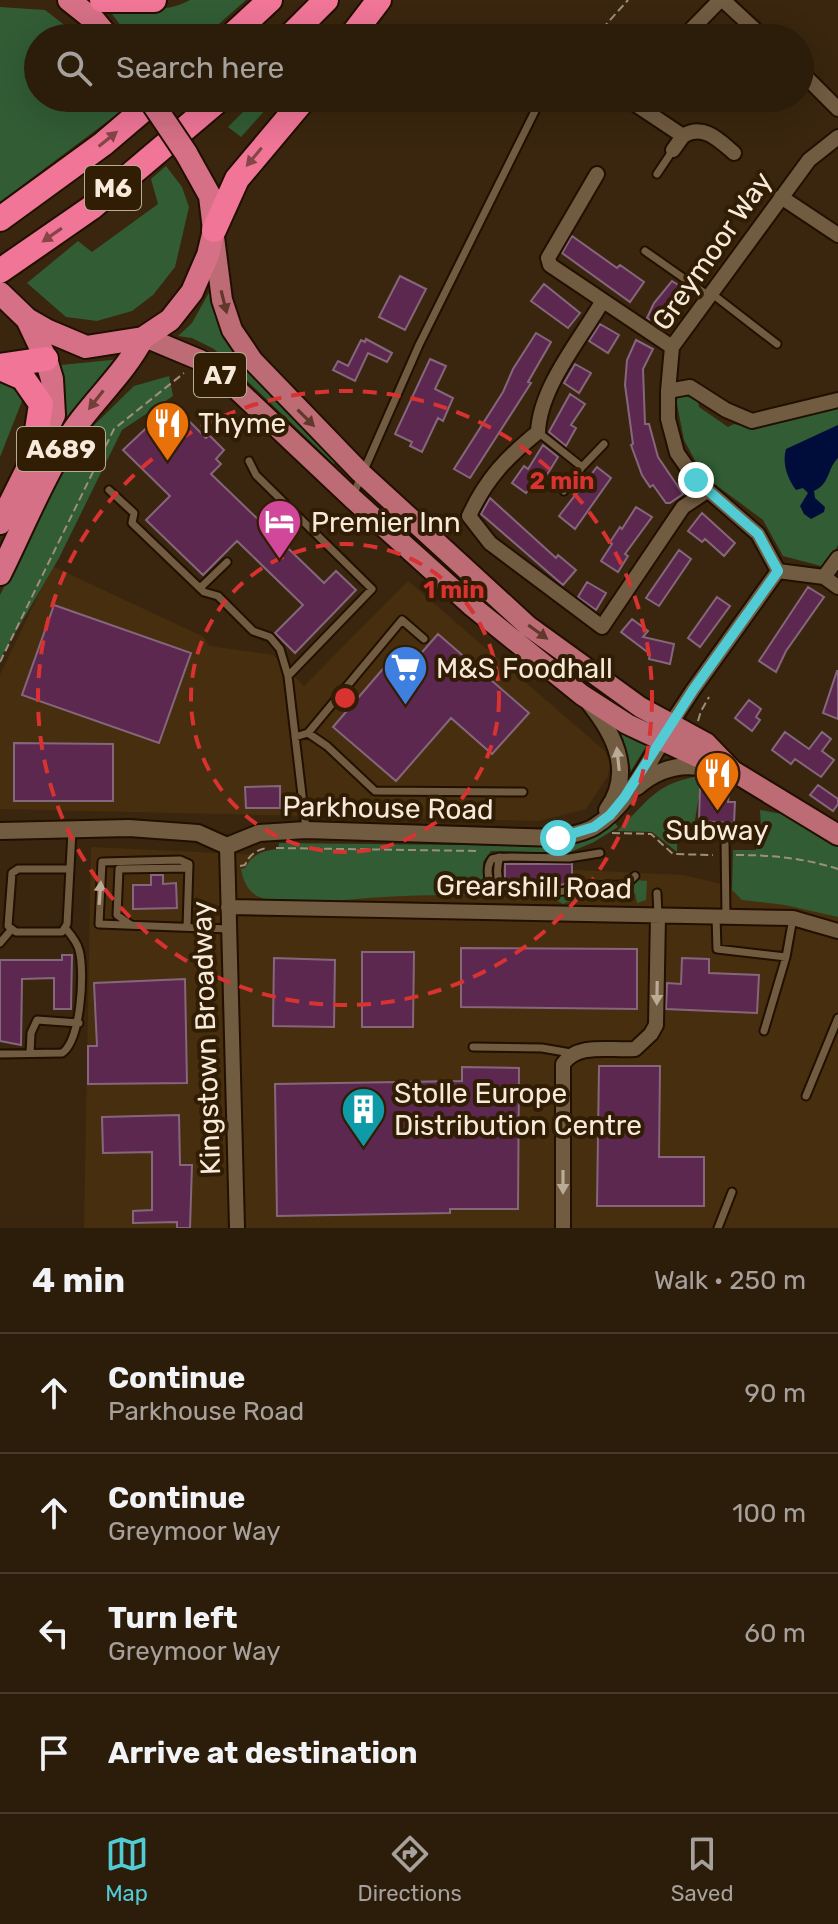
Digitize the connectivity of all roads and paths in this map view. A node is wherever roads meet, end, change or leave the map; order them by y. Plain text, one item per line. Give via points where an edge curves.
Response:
1 (69, 0) edge
2 (102, 0) edge
3 (154, 0) edge
4 (270, 0) edge
5 (326, 0) edge
6 (379, 0) edge
7 (628, 0) edge
8 (722, 0) edge
9 (97, 24) edge
10 (244, 24) edge
11 (302, 24) edge
12 (361, 24) edge
13 (607, 24) edge
14 (697, 24) edge
15 (749, 24) edge
16 (814, 85) edge
17 (838, 109) edge
18 (141, 112) edge
19 (158, 112) edge
20 (204, 112) edge
21 (293, 112) edge
22 (535, 112) edge
23 (647, 112) edge
24 (683, 136) junction
25 (838, 137) edge
26 (673, 150) joint
27 (734, 153) dead end
28 (597, 174) dead end
29 (657, 174) dead end
30 (781, 197) junction
31 (0, 219) edge
32 (214, 233) junction
33 (838, 235) edge
34 (645, 251) dead end
35 (0, 271) edge
36 (710, 295) junction
37 (4, 297) edge
38 (602, 302) junction
39 (27, 319) junction
40 (144, 337) junction
41 (777, 344) dead end
42 (86, 347) junction
43 (672, 347) junction
44 (46, 359) junction
45 (200, 360) junction
46 (0, 367) edge
47 (668, 391) junction
48 (838, 400) edge
49 (538, 432) junction
50 (604, 444) dead end
51 (33, 456) junction
52 (249, 461) dead end
53 (582, 467) junction
54 (361, 473) junction
55 (109, 490) dead end
56 (564, 491) dead end
57 (707, 491) junction
58 (352, 498) junction
59 (0, 523) edge
60 (838, 558) edge
61 (227, 562) dead end
62 (778, 571) junction
63 (0, 574) edge
64 (824, 577) junction
65 (838, 587) edge
66 (200, 588) junction
67 (424, 639) dead end
68 (0, 662) edge
69 (288, 676) junction
70 (582, 695) junction
71 (667, 731) junction
72 (308, 733) junction
73 (295, 737) junction
74 (726, 772) junction
75 (523, 792) dead end
76 (624, 798) junction
77 (594, 827) junction
78 (2, 830) edge
79 (306, 830) junction
80 (72, 831) junction
81 (838, 835) edge
82 (725, 838) dead end
83 (227, 846) junction
84 (600, 853) dead end
85 (725, 855) junction
86 (189, 868) junction
87 (70, 869) junction
88 (838, 869) edge
89 (635, 876) dead end
90 (657, 893) dead end
91 (228, 907) junction
92 (658, 915) junction
93 (721, 916) junction
94 (793, 918) junction
95 (133, 926) junction
96 (187, 927) junction
97 (66, 929) junction
98 (229, 929) junction
99 (11, 930) junction
100 (838, 931) edge
101 (0, 943) edge
102 (786, 957) junction
103 (838, 1018) edge
104 (79, 1023) junction
105 (764, 1031) dead end
106 (473, 1047) dead end
107 (30, 1053) junction
108 (573, 1053) junction
109 (0, 1054) edge
110 (806, 1096) dead end
111 (732, 1192) dead end
112 (237, 1228) edge
113 (563, 1228) edge
114 (718, 1228) edge

1 - 9 highway
2 - 3 highway
4 - 10 highway
5 - 11 highway
6 - 12 highway
7 - 13 path
8 - 14 street
8 - 15 street
16 - 17 street
31 -> 18 highway, M6
19 - 32 highway, bridge via 210,196
20 -> 35 highway, M6 via 91,208
21 -> 32 highway via 237,179
22 - 54 lane
23 - 24 street
24 - 26 street
24 - 27 street via 711,133
25 - 30 street, Greymoor Way via 809,160
26 - 29 lane
28 - 38 street via 548,258 550,265
30 - 33 street
30 - 36 street, Greymoor Way
32 - 40 highway via 192,292 170,320
32 -> 54 main road, A7 via 222,300 232,330 253,361
34 - 36 lane
36 - 41 lane
36 - 43 street, Greymoor Way
37 - 39 highway
38 - 43 street
38 - 49 street via 552,385 539,414
39 - 42 highway
39 - 44 highway, A689
40 - 42 highway
40 - 45 main road, A7
40 -> 63 highway, A689 via 63,446
42 - 44 highway via 67,357
43 - 47 street, Greymoor Way
44 - 46 highway
44 - 51 highway, A689 via 54,415
45 - 58 main road, A7
45 - 68 path via 114,429
46 - 51 highway via 23,378 41,404
47 - 48 street via 690,387 752,421
47 - 57 street, Greymoor Way via 668,419 677,453
49 - 53 lane
49 - 57 street via 482,488 469,516 490,543 602,627 683,507
50 - 53 lane
51 - 59 highway, A689
52 - 69 lane via 256,475 372,589
53 - 56 lane
54 - 58 lane
54 -> 71 main road, A7 via 528,626
55 - 66 lane via 134,513 132,523
57 - 62 street, Greymoor Way via 758,534
58 - 70 main road, A7 via 473,607
60 - 64 street
61 - 66 lane
62 - 64 street
62 - 71 street
64 - 65 street
66 - 69 lane via 218,596 253,631 270,637 280,649
67 - 72 lane via 402,620
69 - 73 lane
70 - 71 main road, A7 via 627,724
77 -> 70 street via 612,803 620,756 612,735
71 - 74 main road, A7
71 - 76 street, Parkhouse Road
72 - 73 lane
72 - 75 lane via 375,791
73 - 79 lane
74 - 76 street via 677,766 652,774
74 - 81 main road, A7
76 - 77 street, Parkhouse Road
77 - 79 street, Parkhouse Road via 558,838
78 - 80 street
79 - 83 street, Parkhouse Road via 259,833
80 - 83 street via 198,833
80 - 87 lane
82 - 85 lane
83 - 91 street, Kingstown Broadway
84 - 89 lane via 500,857 501,889 626,885
85 - 88 path via 809,860
85 - 93 lane
86 - 95 lane via 119,869 117,915
95 -> 86 lane via 99,924 102,862 180,860
86 - 96 lane
87 - 97 lane
87 - 99 lane via 12,873
90 - 92 lane
91 - 92 street, Grearshill Road
91 - 98 street, Kingstown Broadway
92 - 93 street, Grearshill Road
92 -> 108 street via 656,1025 651,1034 635,1049
93 - 94 street, Grearshill Road
93 - 102 lane via 717,949
94 - 100 street, Grearshill Road
94 - 102 lane
95 - 96 lane
96 - 98 lane
97 - 99 lane
97 - 104 lane via 80,952
98 - 112 street, Kingstown Broadway
99 - 101 lane
102 - 105 lane
103 - 110 lane
104 - 107 lane via 70,1048 62,1053
104 - 107 lane via 37,1020
106 - 108 lane
107 - 109 lane
108 -> 113 street via 563,1064 562,1075
111 - 114 lane

